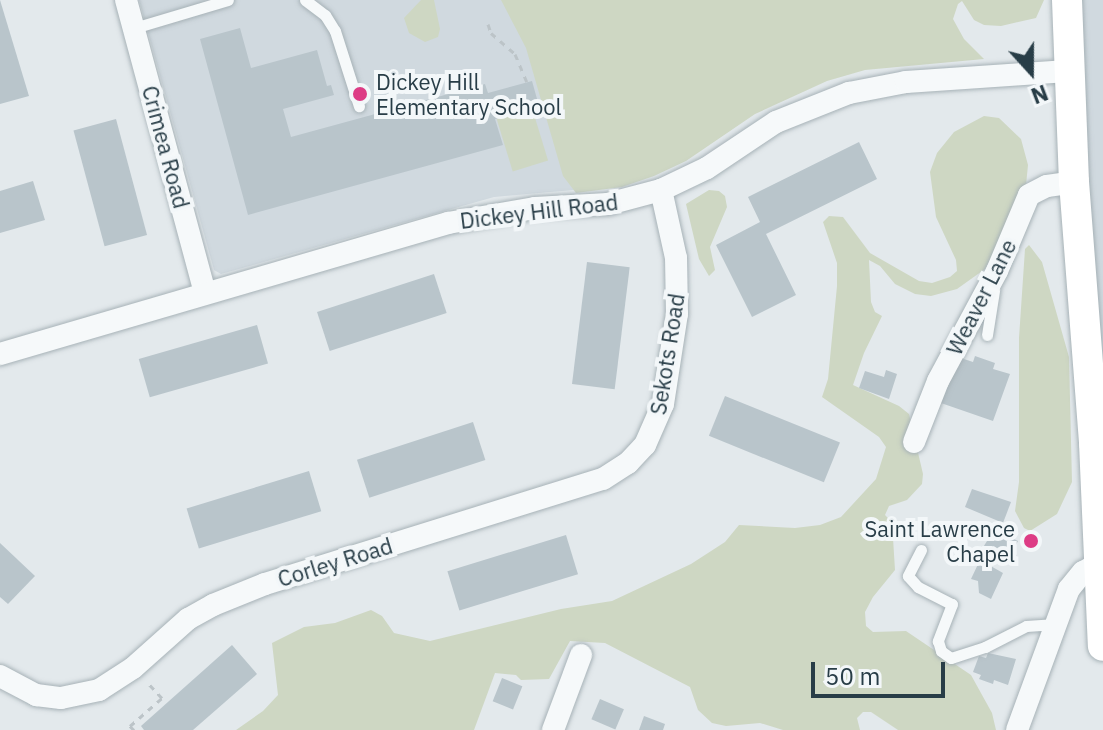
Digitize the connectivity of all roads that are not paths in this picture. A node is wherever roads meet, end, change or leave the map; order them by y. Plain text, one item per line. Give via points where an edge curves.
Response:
1 (126, 0) edge
2 (228, 0) edge
3 (305, 0) edge
4 (1067, 0) edge
5 (134, 28) junction
6 (1068, 71) junction
7 (359, 106) dead end
8 (1074, 182) junction
9 (661, 190) junction
10 (997, 271) junction
11 (205, 293) junction
12 (987, 335) dead end
13 (0, 354) edge
14 (914, 442) dead end
15 (1098, 444) edge
16 (628, 463) joint
17 (921, 550) dead end
18 (1101, 562) junction
19 (1056, 624) junction
20 (1103, 646) edge
21 (581, 655) dead end
22 (0, 676) edge
23 (553, 730) edge
24 (1017, 730) edge

1 - 5 street, Crimea Road
2 - 5 lane
3 - 7 lane via 335,31
4 - 6 main road
5 - 11 street, Crimea Road
6 - 8 main road
6 - 9 street, Dickey Hill Road via 906,82 849,93 776,122 707,168
8 - 10 street, Weaver Lane via 1029,195
8 - 15 main road
9 - 11 street, Dickey Hill Road via 608,204 535,208 448,223
9 - 16 street, Sekots Road via 676,258 677,314 663,404 645,445
10 - 12 lane
10 - 14 street, Weaver Lane via 944,367
11 - 13 street, Dickey Hill Road
15 - 18 main road
16 - 22 street, Corley Road via 603,479 240,593 188,619 133,668 99,690 61,698 36,695
17 - 19 lane via 908,576 952,604 938,641 951,658 1026,626
18 - 19 street via 1069,589
18 - 20 main road
19 - 24 street
21 - 23 street

